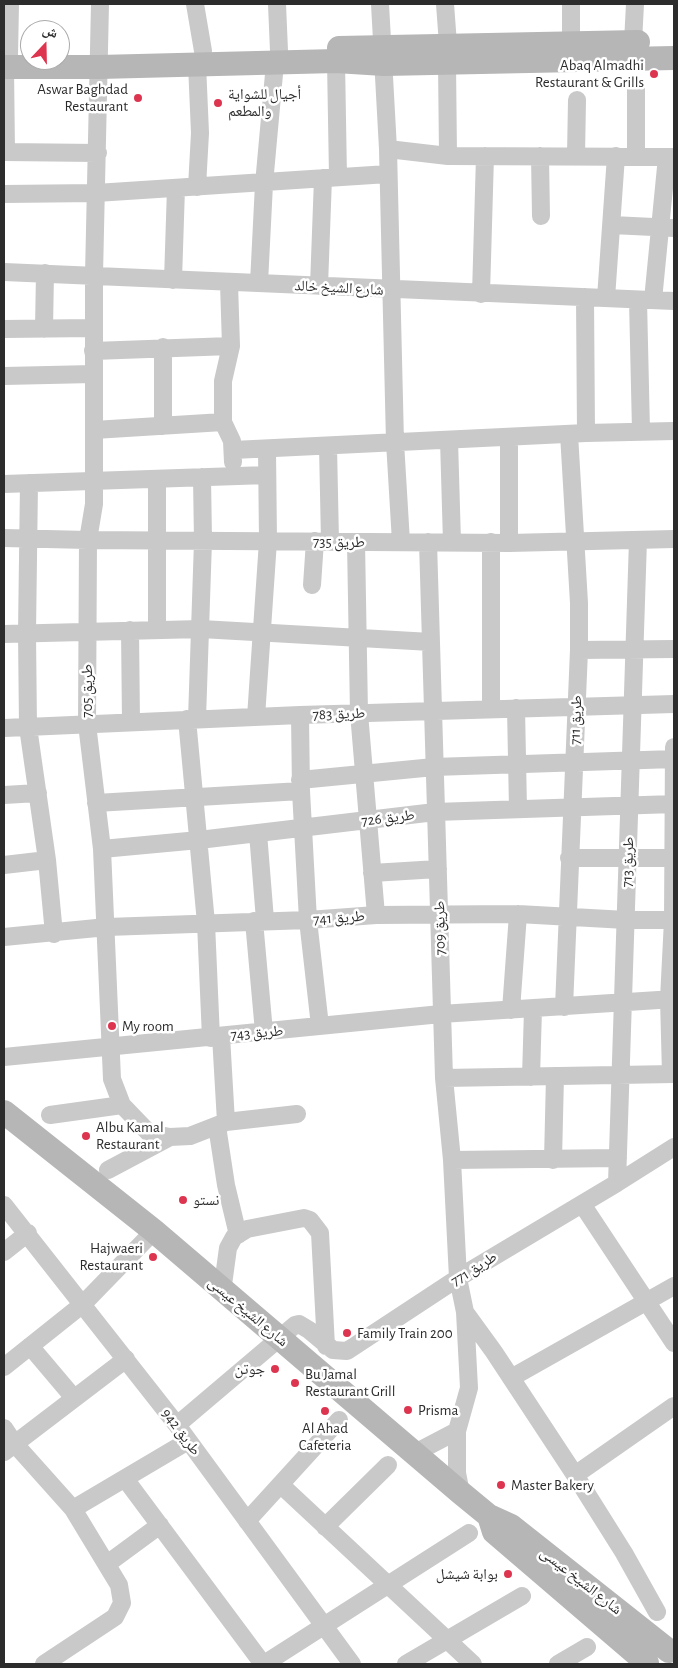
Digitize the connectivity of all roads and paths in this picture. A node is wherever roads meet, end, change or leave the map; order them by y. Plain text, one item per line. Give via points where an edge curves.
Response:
1 (10, 4) edge
2 (100, 4) edge
3 (195, 4) edge
4 (277, 4) edge
5 (380, 4) edge
6 (445, 4) edge
7 (571, 4) edge
8 (635, 4) edge
9 (633, 42) junction
10 (674, 42) edge
11 (571, 43) junction
12 (447, 53) junction
13 (383, 55) junction
14 (70, 56) edge
15 (277, 57) junction
16 (200, 58) junction
17 (674, 58) edge
18 (10, 60) edge
19 (100, 60) junction
20 (336, 61) junction
21 (636, 86) dead end
22 (577, 100) dead end
23 (388, 149) junction
24 (5, 152) edge
25 (98, 153) junction
26 (448, 156) junction
27 (484, 156) junction
28 (540, 156) junction
29 (576, 156) junction
30 (616, 156) junction
31 (636, 156) junction
32 (671, 157) edge
33 (388, 174) junction
34 (331, 178) junction
35 (264, 184) junction
36 (197, 187) junction
37 (176, 188) junction
38 (96, 193) junction
39 (4, 194) edge
40 (540, 216) dead end
41 (612, 225) junction
42 (667, 228) edge
43 (4, 272) edge
44 (45, 273) junction
45 (94, 275) junction
46 (173, 280) junction
47 (229, 283) junction
48 (259, 283) junction
49 (319, 286) junction
50 (391, 290) junction
51 (481, 294) junction
52 (585, 297) junction
53 (606, 298) junction
54 (646, 300) junction
55 (674, 301) edge
56 (93, 328) junction
57 (4, 329) edge
58 (44, 329) junction
59 (230, 346) junction
60 (163, 347) junction
61 (93, 351) junction
62 (93, 374) junction
63 (4, 376) edge
64 (223, 422) junction
65 (163, 426) junction
66 (94, 430) junction
67 (674, 430) edge
68 (641, 431) junction
69 (577, 433) junction
70 (509, 437) junction
71 (449, 440) junction
72 (395, 442) junction
73 (328, 446) junction
74 (233, 450) junction
75 (267, 450) junction
76 (267, 475) junction
77 (233, 476) junction
78 (202, 477) junction
79 (156, 479) junction
80 (94, 481) junction
81 (29, 483) junction
82 (4, 484) edge
83 (4, 538) edge
84 (28, 539) junction
85 (88, 540) junction
86 (638, 540) junction
87 (674, 540) edge
88 (157, 541) junction
89 (203, 541) junction
90 (268, 541) junction
91 (322, 541) junction
92 (576, 541) junction
93 (356, 542) junction
94 (401, 542) junction
95 (428, 542) junction
96 (452, 542) junction
97 (491, 542) junction
98 (510, 543) junction
99 (312, 585) dead end
100 (157, 629) junction
101 (201, 629) junction
102 (87, 630) junction
103 (130, 630) junction
104 (261, 632) junction
105 (27, 633) junction
106 (4, 634) edge
107 (358, 637) junction
108 (431, 642) junction
109 (636, 649) junction
110 (579, 650) junction
111 (674, 650) edge
112 (674, 704) edge
113 (633, 705) junction
114 (576, 706) junction
115 (516, 708) junction
116 (491, 709) junction
117 (432, 710) junction
118 (359, 713) junction
119 (300, 715) junction
120 (256, 716) junction
121 (192, 719) junction
122 (131, 722) junction
123 (87, 724) junction
124 (28, 727) junction
125 (4, 728) edge
126 (674, 755) edge
127 (632, 761) junction
128 (575, 762) junction
129 (517, 764) junction
130 (434, 767) junction
131 (364, 774) junction
132 (301, 785) junction
133 (38, 793) junction
134 (4, 795) edge
135 (193, 796) junction
136 (96, 803) junction
137 (674, 804) edge
138 (630, 806) junction
139 (572, 807) junction
140 (518, 809) junction
141 (435, 812) junction
142 (367, 820) junction
143 (304, 828) junction
144 (258, 833) junction
145 (199, 840) junction
146 (102, 849) junction
147 (569, 858) junction
148 (674, 858) edge
149 (628, 859) junction
150 (47, 860) junction
151 (4, 865) edge
152 (438, 869) junction
153 (372, 873) junction
154 (441, 914) junction
155 (518, 914) junction
156 (376, 915) junction
157 (567, 916) junction
158 (260, 920) junction
159 (308, 920) junction
160 (626, 920) junction
161 (674, 920) edge
162 (206, 924) junction
163 (107, 927) junction
164 (54, 934) junction
165 (4, 937) edge
166 (672, 999) edge
167 (623, 1004) junction
168 (564, 1007) junction
169 (533, 1009) junction
170 (511, 1010) junction
171 (441, 1014) junction
172 (320, 1026) junction
173 (264, 1032) junction
174 (216, 1037) junction
175 (110, 1045) junction
176 (4, 1057) edge
177 (673, 1074) edge
178 (621, 1075) junction
179 (555, 1076) junction
180 (531, 1077) junction
181 (444, 1078) junction
182 (122, 1105) junction
183 (297, 1114) dead end
184 (5, 1115) edge
185 (50, 1116) dead end
186 (222, 1124) junction
187 (170, 1137) junction
188 (673, 1150) edge
189 (618, 1158) junction
190 (452, 1160) junction
191 (553, 1160) junction
192 (108, 1170) dead end
193 (618, 1183) junction
194 (582, 1204) junction
195 (4, 1205) edge
196 (154, 1232) junction
197 (28, 1233) junction
198 (238, 1235) junction
199 (4, 1252) edge
200 (458, 1278) junction
201 (674, 1286) edge
202 (222, 1292) junction
203 (648, 1301) junction
204 (83, 1304) junction
205 (465, 1312) junction
206 (674, 1343) edge
207 (286, 1344) junction
208 (30, 1346) junction
209 (326, 1346) junction
210 (126, 1359) junction
211 (4, 1367) edge
212 (512, 1378) junction
213 (74, 1398) junction
214 (674, 1406) edge
215 (339, 1420) dead end
216 (177, 1425) junction
217 (4, 1428) edge
218 (457, 1431) junction
219 (188, 1441) junction
220 (9, 1447) edge
221 (415, 1453) junction
222 (388, 1465) dead end
223 (575, 1475) junction
224 (126, 1480) junction
225 (281, 1485) junction
226 (460, 1493) junction
227 (73, 1509) junction
228 (489, 1516) junction
229 (247, 1521) junction
230 (160, 1525) junction
231 (325, 1527) junction
232 (469, 1533) dead end
233 (107, 1564) junction
234 (388, 1586) junction
235 (522, 1596) dead end
236 (657, 1612) dead end
237 (324, 1626) junction
238 (447, 1640) junction
239 (588, 1647) dead end
240 (671, 1652) edge
241 (44, 1664) edge
242 (264, 1664) edge
243 (352, 1664) edge
244 (406, 1664) edge
245 (473, 1664) edge
246 (558, 1664) edge
247 (647, 1664) edge

1 - 18 street
2 - 19 street, طريق 705
3 - 16 street
4 - 15 street
5 - 13 street
6 - 12 street
7 - 11 street
8 - 9 street
9 - 10 street
9 - 11 street
11 - 12 street
12 - 13 street
12 - 17 street
12 - 26 street
13 - 15 street
13 - 20 street
13 - 23 street
14 - 19 street
15 - 16 street
15 - 20 street
15 - 35 street
16 - 19 street
16 - 36 street
18 - 19 street
18 - 24 street
19 - 25 street, طريق 705
20 - 34 street
21 - 31 street
22 - 29 street
23 - 26 street
23 - 33 street
24 - 25 street
25 - 38 street, طريق 705
26 - 27 street
27 - 28 street
27 - 51 street
28 - 29 street
28 - 40 street
29 - 30 street
30 - 31 street
30 - 41 street
31 - 32 street
32 - 42 street
33 - 34 street
33 - 50 street
34 - 35 street
34 - 49 street
35 - 36 street
35 - 48 street
36 - 37 street
37 - 38 street
37 - 46 street
38 - 39 street
38 - 45 street, طريق 705
41 - 42 street
41 - 53 street
42 - 54 street
43 - 44 street, شارع الشيخ خالد
44 - 45 street, شارع الشيخ خالد
44 - 58 street
45 - 46 street, شارع الشيخ خالد
45 - 56 street, طريق 705
46 - 47 street, شارع الشيخ خالد
47 - 48 street, شارع الشيخ خالد
47 - 59 street
48 - 49 street, شارع الشيخ خالد
49 - 50 street, شارع الشيخ خالد
50 - 51 street, شارع الشيخ خالد
50 - 72 street
51 - 52 street, شارع الشيخ خالد
52 - 53 street, شارع الشيخ خالد
52 - 69 street, طريق 711
53 - 54 street, شارع الشيخ خالد
54 - 55 street, شارع الشيخ خالد
54 - 68 street
56 - 58 street
56 - 61 street, طريق 705
57 - 58 street
59 - 60 street
59 - 64 street via 223,382
60 - 61 street
60 - 65 street
61 - 62 street, طريق 705
62 - 63 street
62 - 66 street, طريق 705
64 - 65 street
64 - 74 street
65 - 66 street
66 - 80 street, طريق 705
67 - 68 street
68 - 69 street
69 - 70 street
69 - 92 street, طريق 711
70 - 71 street
70 - 98 street
71 - 72 street
71 - 96 street
72 - 73 street
72 - 94 street
73 - 75 street
73 - 91 street
74 - 75 street
74 - 77 street
75 - 76 street
76 - 77 street
76 - 90 street
77 - 78 street
78 - 79 street
78 - 89 street
79 - 80 street
79 - 88 street
80 - 81 street
80 - 85 street, طريق 705
81 - 82 street
81 - 84 street
83 - 84 street, طريق 735
84 - 85 street, طريق 735
84 - 105 street
85 - 88 street, طريق 735
85 - 102 street, طريق 705
86 - 87 street, طريق 735
86 - 92 street, طريق 735
86 - 109 street, طريق 713
88 - 89 street, طريق 735
88 - 100 street
89 - 90 street, طريق 735
89 - 101 street
90 - 91 street, طريق 735
90 - 104 street
91 - 93 street, طريق 735
91 - 99 street
92 - 98 street, طريق 735
92 - 110 street, طريق 711
93 - 94 street, طريق 735
93 - 107 street
94 - 95 street, طريق 735
95 - 96 street, طريق 735
95 - 108 street, طريق 709
96 - 97 street, طريق 735
97 - 98 street, طريق 735
97 - 116 street
100 - 101 street
100 - 103 street
101 - 104 street
101 - 121 street
102 - 103 street
102 - 105 street
102 - 123 street, طريق 705
103 - 122 street
104 - 107 street
104 - 120 street
105 - 106 street
105 - 124 street
107 - 108 street
107 - 118 street
108 - 117 street, طريق 709
109 - 110 street
109 - 111 street
109 - 113 street, طريق 713
110 - 114 street, طريق 711
112 - 113 street, طريق 783
113 - 114 street, طريق 783
113 - 127 street, طريق 713
114 - 115 street, طريق 783
114 - 128 street, طريق 711
115 - 116 street, طريق 783
115 - 129 street
116 - 117 street, طريق 783
117 - 118 street, طريق 783
117 - 130 street, طريق 709
118 - 119 street, طريق 783
118 - 131 street
119 - 120 street, طريق 783
119 - 132 street
120 - 121 street, طريق 783
121 - 122 street, طريق 783
121 - 135 street
122 - 123 street, طريق 783
123 - 124 street, طريق 783
123 - 136 street, طريق 705
124 - 125 street, طريق 783
124 - 133 street
126 - 127 street
126 - 137 street
127 - 128 street
127 - 138 street, طريق 713
128 - 129 street
128 - 139 street, طريق 711
129 - 130 street
129 - 140 street
130 - 131 street
130 - 141 street, طريق 709
131 - 132 street
131 - 142 street
132 - 135 street
132 - 143 street
133 - 134 street
133 - 150 street
135 - 136 street
135 - 145 street
136 - 146 street, طريق 705
137 - 138 street, طريق 726
137 - 148 street
138 - 139 street, طريق 726
138 - 149 street, طريق 713
139 - 140 street, طريق 726
139 - 147 street, طريق 711
140 - 141 street, طريق 726
141 - 142 street, طريق 726
141 - 152 street, طريق 709
142 - 143 street, طريق 726
142 - 153 street
143 - 144 street, طريق 726
143 - 159 street
144 - 145 street, طريق 726
144 - 158 street
145 - 146 street, طريق 726
145 - 162 street
146 - 163 street, طريق 705
147 - 149 street
147 - 157 street, طريق 711
148 - 149 street
148 - 161 street
149 - 160 street, طريق 713
150 - 151 street
150 - 164 street
152 - 153 street
152 - 154 street, طريق 709
153 - 156 street
154 - 155 street, طريق 741
154 - 156 street, طريق 741
154 - 171 street, طريق 709
155 - 157 street, طريق 741
155 - 170 street
156 - 159 street, طريق 741
157 - 160 street, طريق 741
157 - 168 street, طريق 711
158 - 159 street, طريق 741
158 - 162 street, طريق 741
158 - 173 street
159 - 172 street
160 - 161 street, طريق 741
160 - 167 street, طريق 713
161 - 166 street
162 - 163 street, طريق 741
162 - 174 street
163 - 164 street, طريق 741
163 - 175 street, طريق 705
164 - 165 street, طريق 741
166 - 167 street, طريق 743
166 - 177 street
167 - 168 street, طريق 743
167 - 178 street, طريق 713
168 - 169 street, طريق 743
169 - 170 street, طريق 743
169 - 180 street
170 - 171 street, طريق 743
171 - 172 street, طريق 743
171 - 181 street, طريق 709
172 - 173 street, طريق 743
173 - 174 street, طريق 743
174 - 175 street, طريق 743
174 - 186 street
175 - 176 street, طريق 743
175 - 182 street, طريق 705 via 112,1079
177 - 178 street
178 - 179 street
178 - 189 street, طريق 713
179 - 180 street
179 - 191 street
180 - 181 street
181 - 190 street, طريق 709
182 - 185 street
182 - 187 street via 149,1133
183 - 186 street
184 - 196 street, شارع الشيخ عيسى
186 - 187 street via 190,1136
186 - 198 street via 226,1185
187 - 192 street
188 - 193 street, طريق 771
189 - 191 street
189 - 193 street, طريق 713
190 - 191 street
190 - 200 street, طريق 709
193 - 194 street, طريق 771
194 - 200 street, طريق 771
194 - 203 street
195 - 197 street, طريق 942
196 - 202 street, شارع الشيخ عيسى
196 - 204 street
197 - 199 street
197 - 204 street, طريق 942
198 - 202 street via 228,1248
198 - 209 street via 247,1229 304,1218 314,1225 320,1233
200 - 205 street, طريق 709
200 - 209 street, طريق 771 via 347,1351
201 - 203 street
202 - 207 street, شارع الشيخ عيسى
203 - 206 street
203 - 212 street
204 - 208 street
204 - 210 street, طريق 942
205 - 212 street, طريق 709
205 - 218 street, طريق 709 via 469,1388
207 - 209 street via 295,1325 299,1324
207 - 216 street
207 - 221 street, شارع الشيخ عيسى
208 - 211 street
208 - 213 street
210 - 213 street
210 - 216 street, طريق 942
212 - 223 street, طريق 709
213 - 220 street
214 - 223 street
215 - 225 street
216 - 219 street, طريق 942
217 - 220 street
218 - 221 street
218 - 226 street, طريق 709
219 - 224 street
219 - 229 street, طريق 942
220 - 227 street
221 - 226 street, شارع الشيخ عيسى
222 - 231 street
223 - 236 street, طريق 709
224 - 227 street
224 - 230 street
225 - 229 street
225 - 231 street
226 - 228 street, شارع الشيخ عيسى
227 - 233 street
228 - 240 street, شارع الشيخ عيسى via 511,1526
228 - 247 street, شارع الشيخ عيسى via 494,1532
229 - 237 street, طريق 942
230 - 233 street
230 - 242 street
231 - 234 street
232 - 234 street
233 - 241 street via 119,1584 122,1603 115,1617
234 - 237 street
234 - 238 street
235 - 238 street
237 - 242 street
237 - 243 street, طريق 942
238 - 244 street
238 - 245 street
239 - 246 street
240 - 247 street via 656,1654

